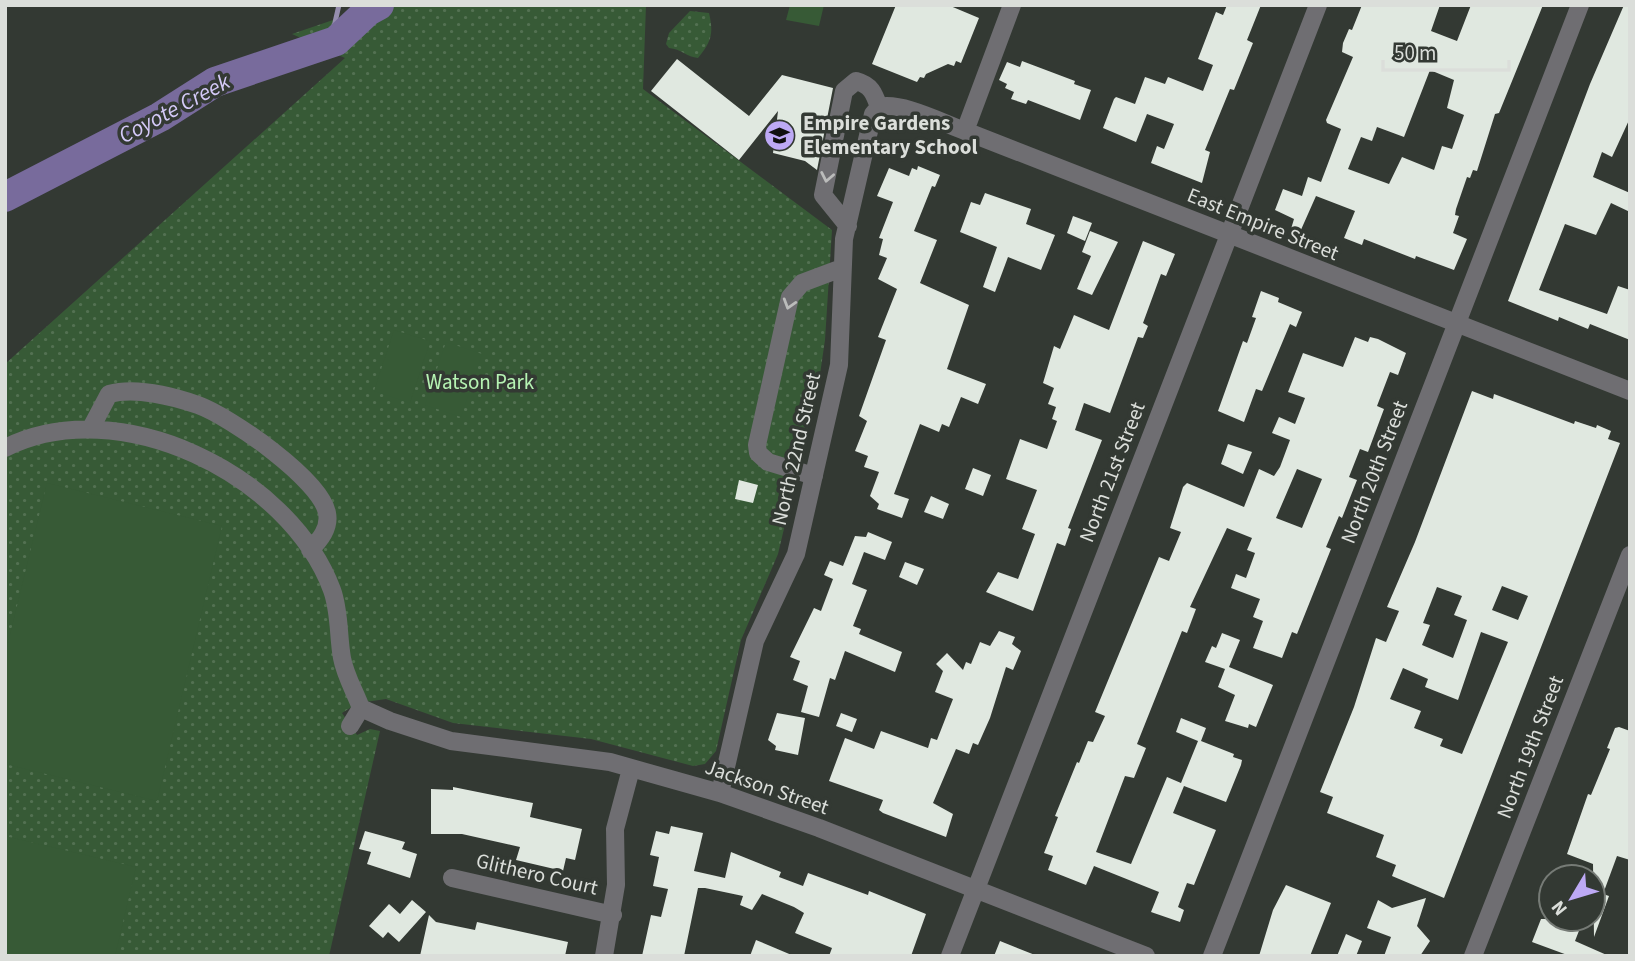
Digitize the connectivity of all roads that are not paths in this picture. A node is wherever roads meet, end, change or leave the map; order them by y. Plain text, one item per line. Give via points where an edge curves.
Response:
1 (1012, 5) edge
2 (1318, 5) edge
3 (1580, 5) edge
4 (879, 107) junction
5 (965, 131) junction
6 (848, 226) junction
7 (1229, 234) junction
8 (842, 268) junction
9 (1456, 324) junction
10 (1630, 391) edge
11 (91, 428) junction
12 (5, 448) edge
13 (814, 476) junction
14 (310, 550) junction
15 (1630, 555) edge
16 (361, 708) junction
17 (350, 726) dead end
18 (631, 769) junction
19 (720, 793) junction
20 (452, 878) dead end
21 (976, 890) junction
22 (613, 915) junction
23 (604, 956) edge
24 (950, 956) edge
25 (1146, 956) edge
26 (1212, 956) edge
27 (1473, 956) edge

1 - 5 street
2 - 7 street, North 21st Street
3 - 9 street, North 20th Street
4 - 5 street, East Empire Street via 901,108
4 - 6 street, North 22nd Street via 873,114
4 -> 6 street via 866,83 856,80 844,91 823,195
5 - 7 street, East Empire Street
6 - 8 street, North 22nd Street
7 - 9 street, East Empire Street
7 - 21 street, North 21st Street
8 - 13 street, North 22nd Street via 839,365
8 -> 13 street via 802,283 790,297 757,445 758,453 768,462
9 - 10 street, East Empire Street
9 - 26 street, North 20th Street
11 - 12 street via 38,433
11 - 14 street via 143,436 189,451 222,469 256,490
11 - 14 street via 109,394 127,389 199,406 265,444 321,497 328,516 324,536
13 - 19 street, North 22nd Street via 796,554 755,641
14 - 16 street via 332,590 342,660
15 - 27 street, North 19th Street
16 - 17 street
16 - 18 street, Jackson Street via 451,741 571,755
18 - 19 street, Jackson Street
18 - 22 street via 614,829
19 - 21 street, Jackson Street
20 - 22 street, Glithero Court
21 - 24 street, North 21st Street
21 - 25 street, Jackson Street
22 - 23 street

